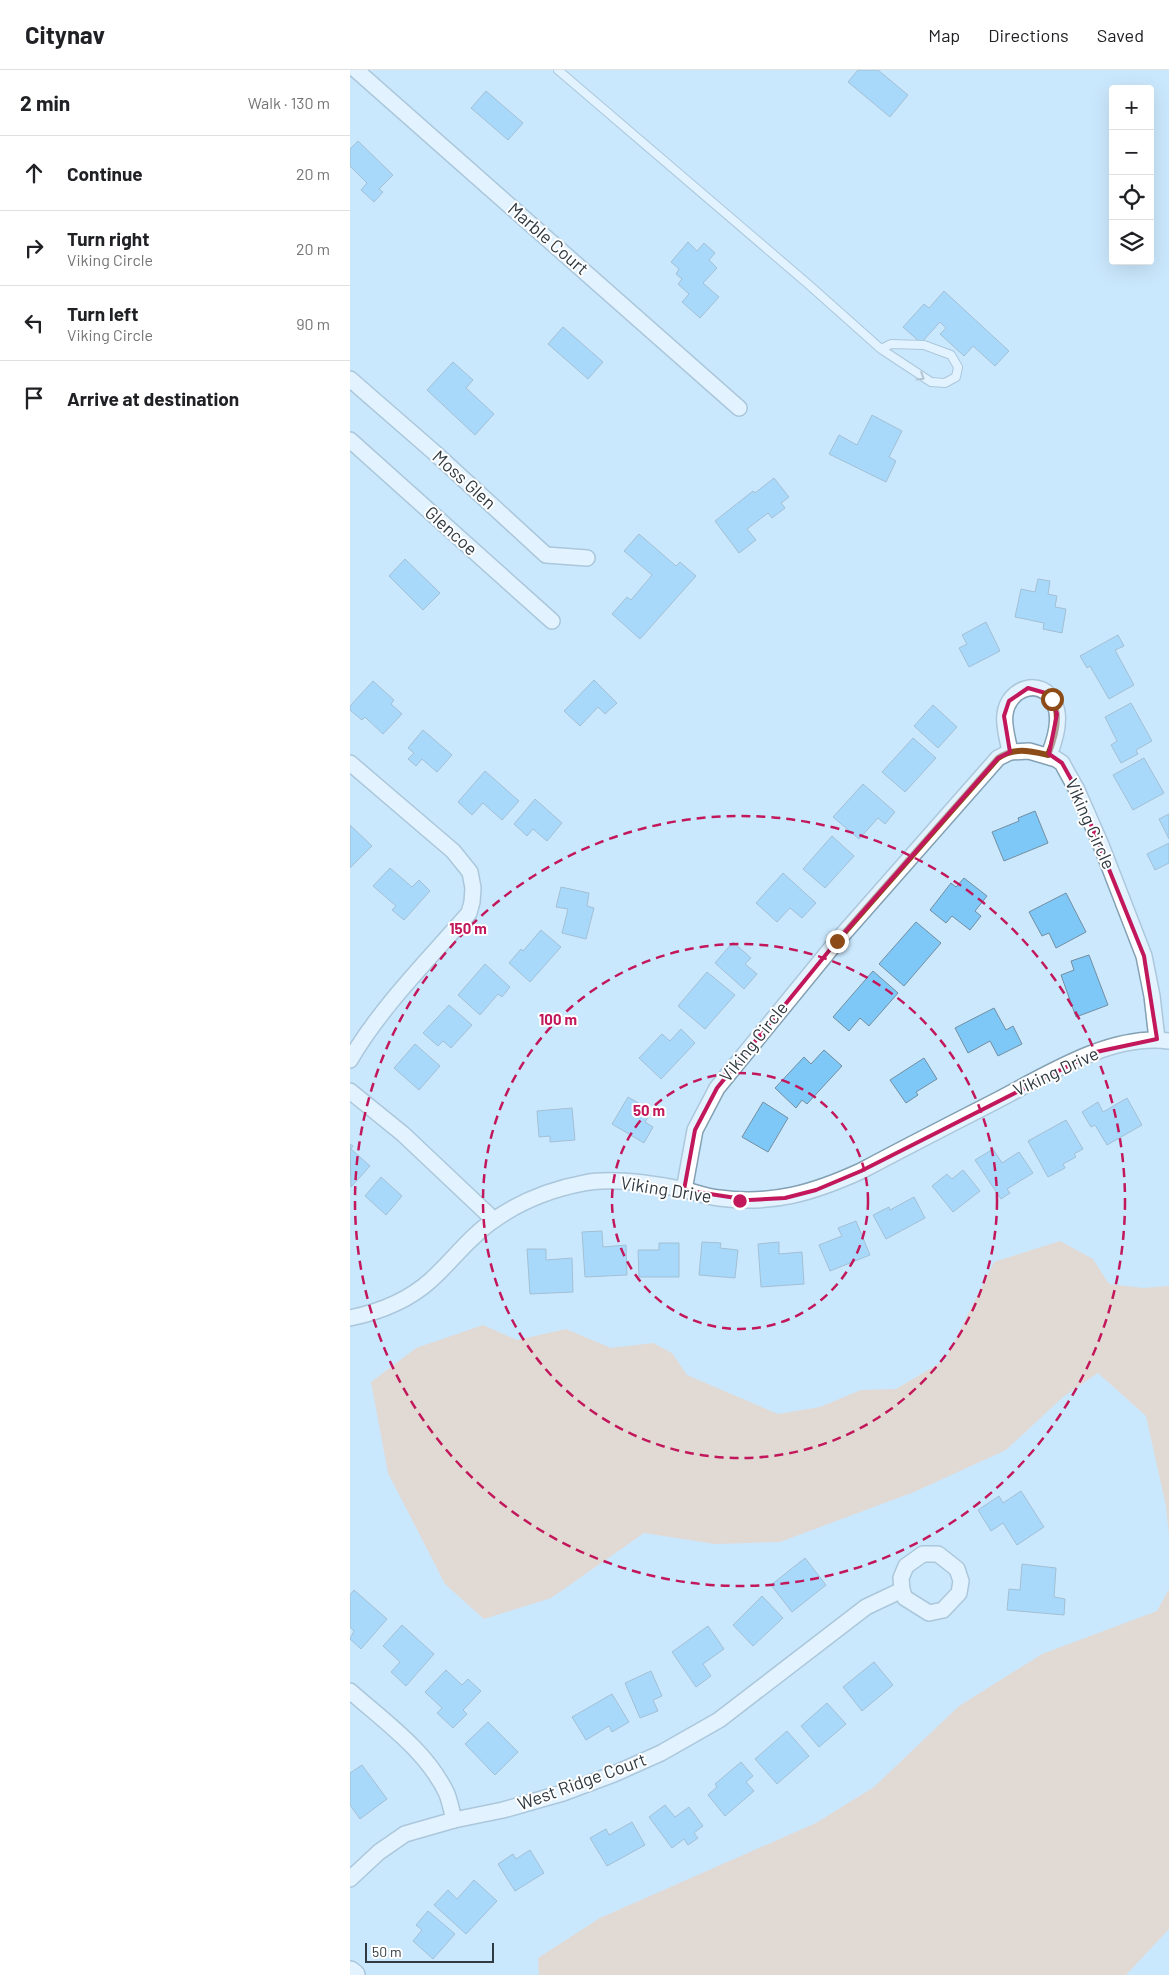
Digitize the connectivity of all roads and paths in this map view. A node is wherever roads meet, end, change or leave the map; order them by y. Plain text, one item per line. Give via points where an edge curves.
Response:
1 (356, 70) edge
2 (558, 70) edge
3 (881, 349) junction
4 (350, 379) edge
5 (739, 408) dead end
6 (350, 440) edge
7 (587, 558) dead end
8 (552, 621) dead end
9 (1010, 752) junction
10 (1048, 755) junction
11 (350, 763) edge
12 (1163, 1040) edge
13 (350, 1060) edge
14 (350, 1091) edge
15 (684, 1190) junction
16 (494, 1220) junction
17 (350, 1318) edge
18 (902, 1590) dead end
19 (350, 1691) edge
20 (454, 1820) junction
21 (350, 1879) edge
22 (350, 1972) edge
23 (354, 1975) edge

1 - 5 street, Marble Court
2 - 3 lane
3 -> 3 lane via 931,382 945,383 956,377 958,366 950,355 924,345 891,344
4 - 7 street, Moss Glen via 546,555
6 - 8 street, Glencoe
9 - 10 street
9 - 10 street via 1004,716 1006,708 1020,690 1033,687 1049,694 1057,711 1055,736
9 - 15 street, Viking Circle via 998,758 914,853 717,1088 695,1130
10 - 12 street, Viking Circle via 1062,763 1101,845 1144,956
11 - 13 street via 453,851 470,872 473,888 469,913 381,1016
12 - 15 street, Viking Drive via 1139,1041 1096,1052 861,1171 816,1190 785,1198 759,1200 717,1198
14 - 16 street via 403,1134
15 - 16 street, Viking Drive via 624,1181 585,1182 532,1198
16 - 17 street, Viking Drive via 411,1295 368,1314
18 - 20 street, West Ridge Court via 866,1607 719,1720 661,1753 563,1792
19 - 20 street via 409,1742 430,1767 447,1794
20 - 21 street, West Ridge Court via 405,1834 379,1852
22 - 23 street

